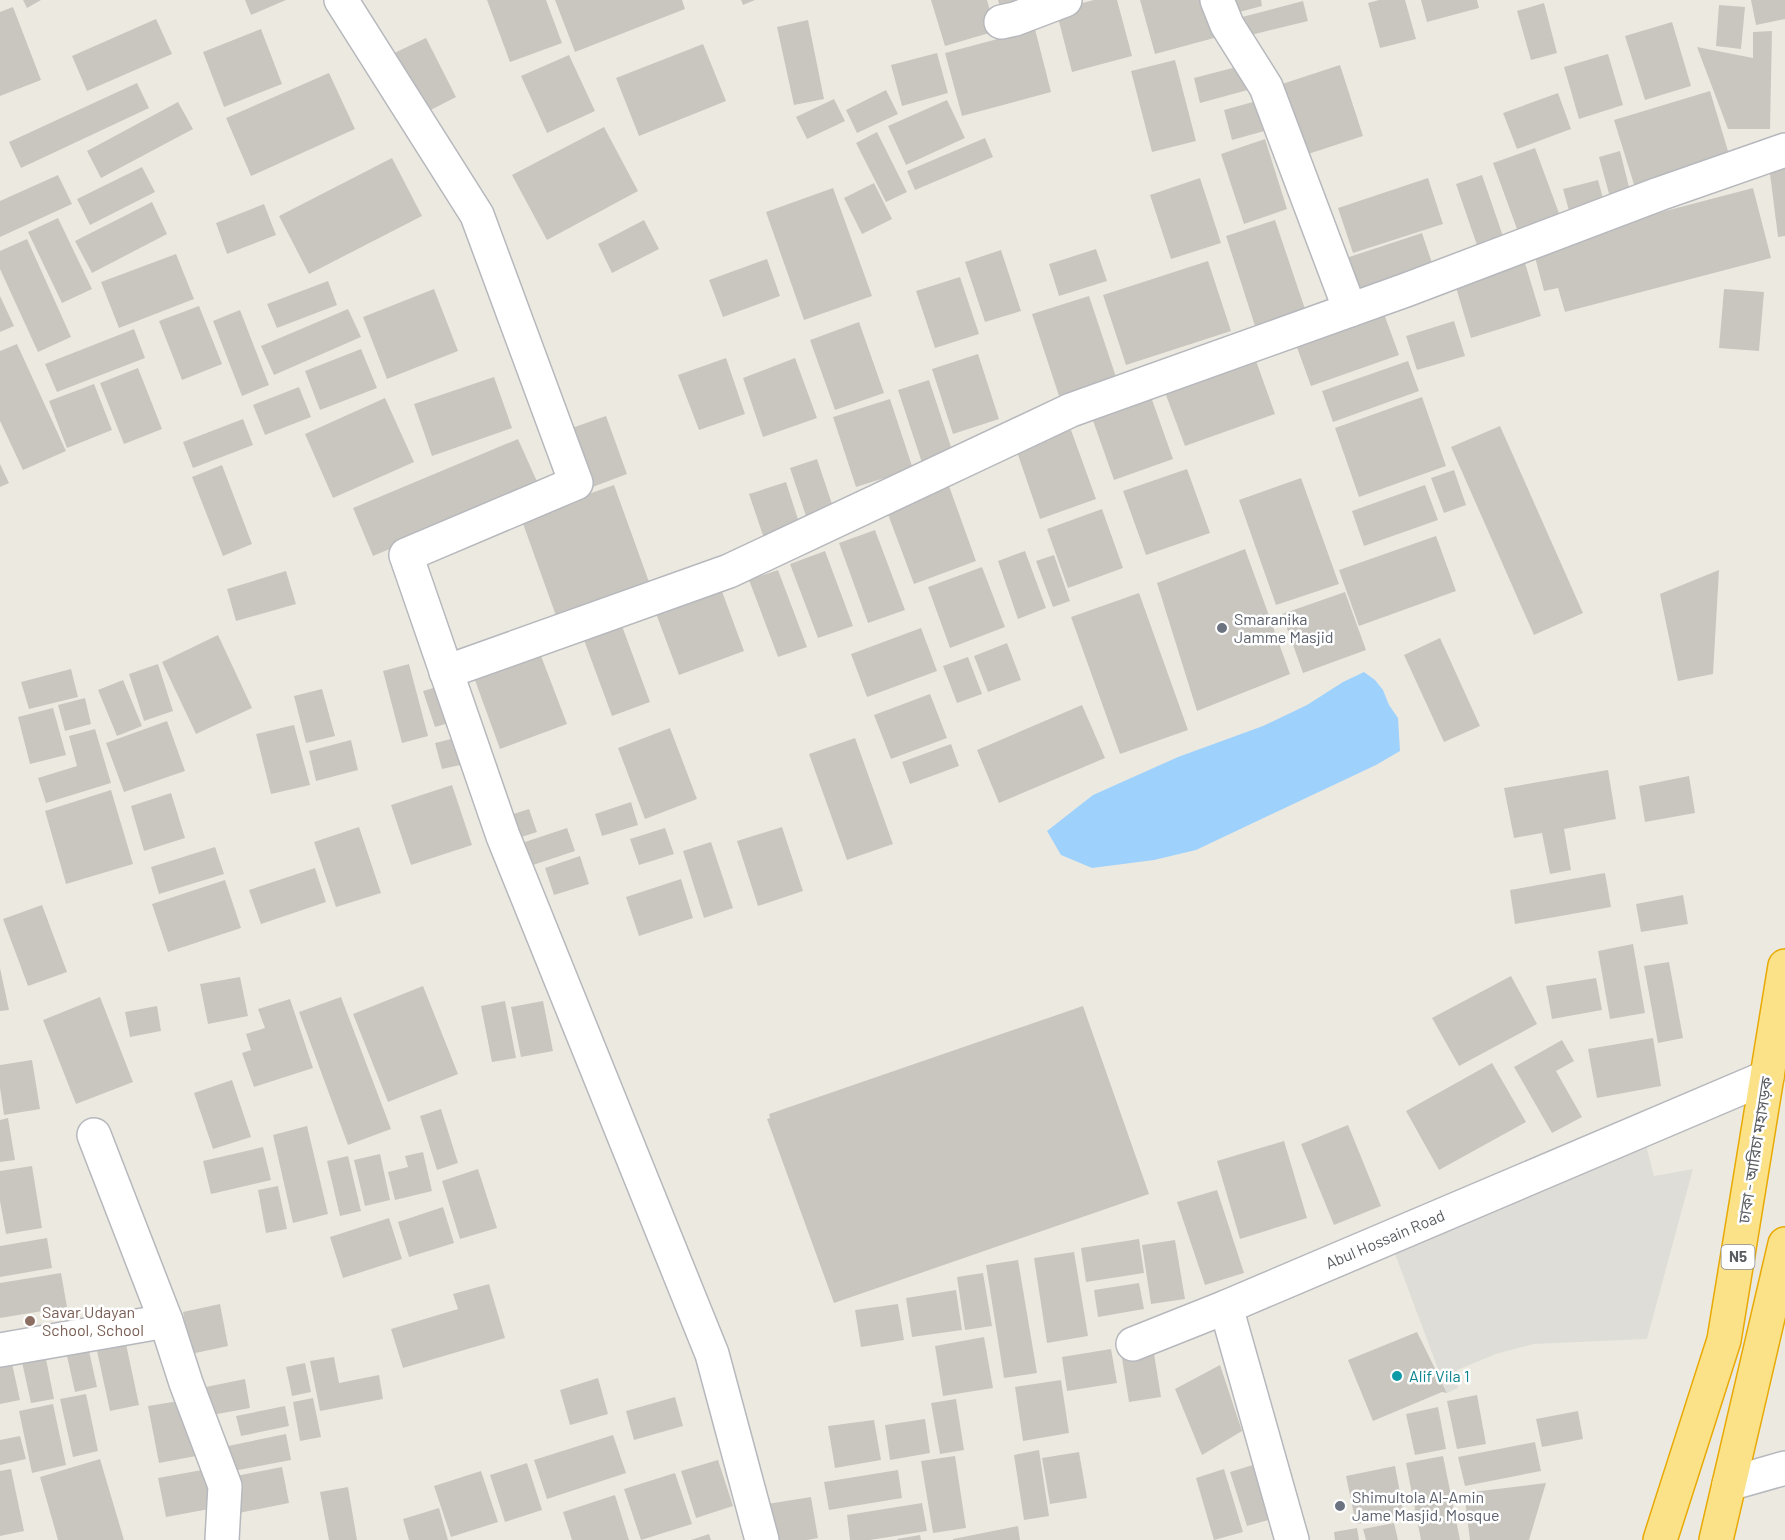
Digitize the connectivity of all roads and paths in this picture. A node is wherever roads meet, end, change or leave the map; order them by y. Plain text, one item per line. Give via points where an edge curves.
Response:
1 (341, 0) edge
2 (1065, 0) edge
3 (1216, 0) edge
4 (1001, 22) dead end
5 (1785, 150) edge
6 (1350, 310) junction
7 (446, 672) junction
8 (1785, 966) edge
9 (1767, 1077) junction
10 (94, 1135) dead end
11 (1785, 1244) edge
12 (1226, 1307) junction
13 (166, 1321) junction
14 (1133, 1344) dead end
15 (0, 1350) edge
16 (1785, 1468) edge
17 (1729, 1484) junction
18 (222, 1540) edge
19 (762, 1540) edge
20 (1292, 1540) edge
21 (1660, 1540) edge
22 (1716, 1540) edge

1 - 7 street via 477,215 576,483 406,555
2 - 4 street
3 - 6 street via 1266,87
5 - 6 street
6 - 7 street via 1071,410 729,571
7 - 19 street via 503,836 712,1354
8 - 9 highway, ঢাকা - আরিচা মহাসড়ক / N5
9 - 12 street, Abul Hossain Road
9 - 21 highway, ঢাকা - আরিচা মহাসড়ক / N5 via 1724,1340
10 - 13 street
11 - 17 highway, N5
12 - 14 street, Abul Hossain Road
12 - 20 street
13 - 15 street
13 - 18 street via 225,1486
16 - 17 street
17 - 22 highway, N5

